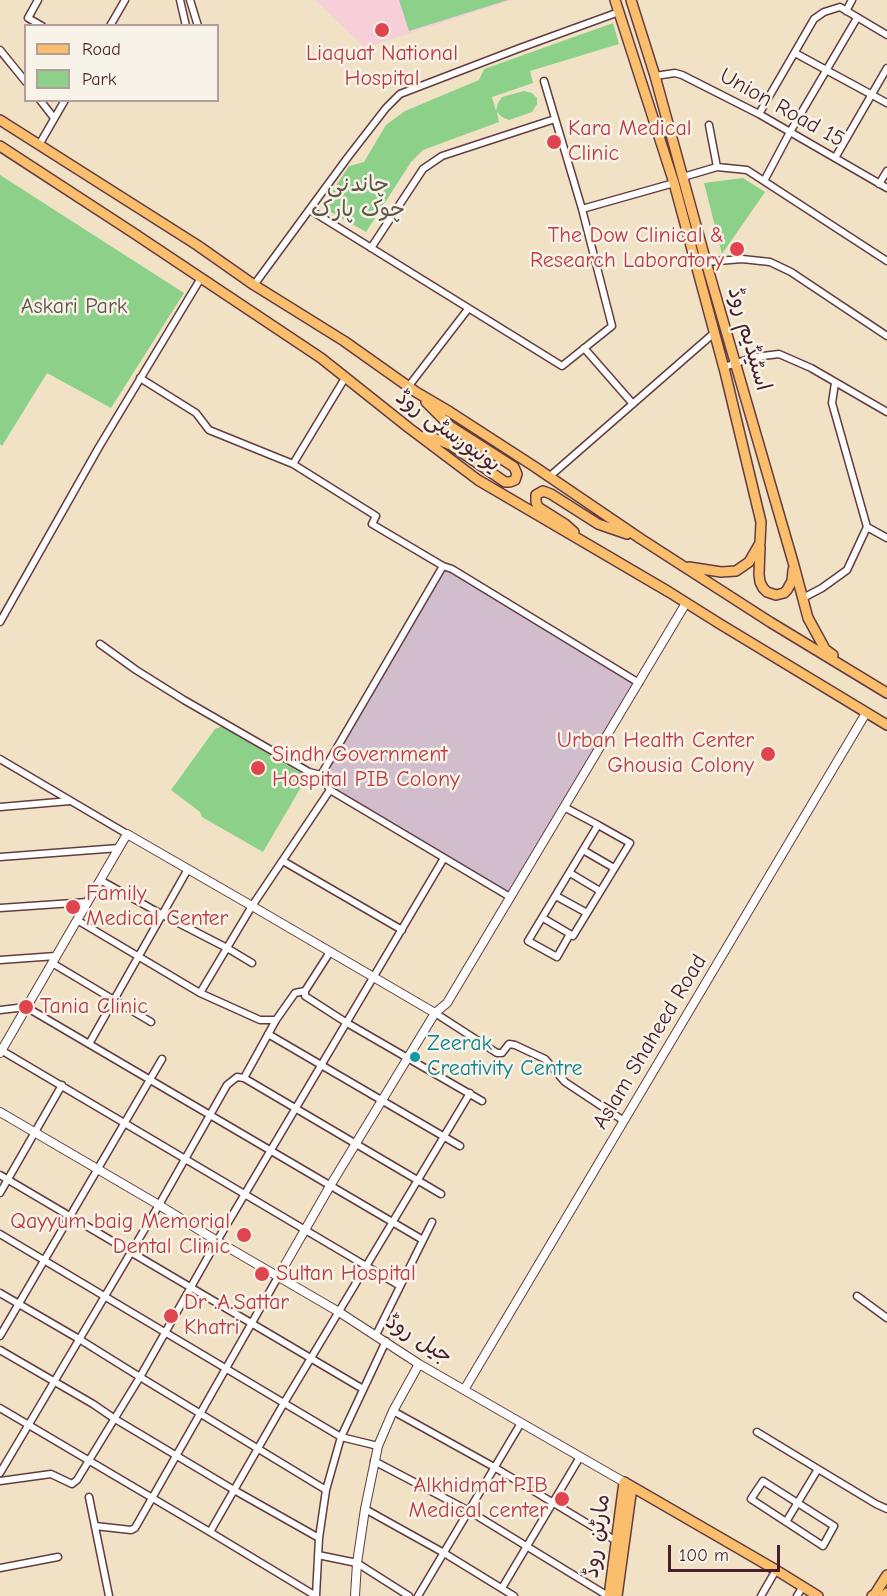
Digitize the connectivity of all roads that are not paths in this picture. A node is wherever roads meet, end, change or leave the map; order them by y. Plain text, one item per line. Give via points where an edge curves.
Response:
1 (38, 0) edge
2 (125, 0) edge
3 (180, 0) edge
4 (190, 0) edge
5 (615, 0) edge
6 (631, 0) edge
7 (852, 0) edge
8 (846, 11) junction
9 (619, 12) junction
10 (857, 18) junction
11 (38, 24) edge
12 (111, 24) edge
13 (186, 24) edge
14 (197, 24) edge
15 (887, 34) edge
16 (0, 50) edge
17 (795, 53) junction
18 (887, 68) edge
19 (827, 70) junction
20 (655, 76) junction
21 (24, 80) edge
22 (544, 81) dead end
23 (871, 95) junction
24 (42, 102) edge
25 (64, 102) edge
26 (887, 103) edge
27 (759, 114) junction
28 (54, 118) junction
29 (555, 119) junction
30 (0, 120) edge
31 (710, 125) dead end
32 (790, 132) junction
33 (39, 145) junction
34 (0, 146) edge
35 (835, 158) junction
36 (717, 167) junction
37 (887, 171) edge
38 (684, 177) junction
39 (764, 181) junction
40 (674, 183) junction
41 (879, 184) junction
42 (887, 188) edge
43 (582, 209) junction
44 (310, 210) junction
45 (371, 248) junction
46 (887, 261) edge
47 (706, 262) junction
48 (201, 278) junction
49 (254, 285) junction
50 (468, 309) junction
51 (714, 333) junction
52 (887, 336) edge
53 (584, 348) junction
54 (735, 363) junction
55 (724, 367) junction
56 (140, 378) junction
57 (345, 378) junction
58 (835, 383) junction
59 (412, 389) junction
60 (633, 404) junction
61 (887, 412) edge
62 (409, 428) junction
63 (293, 464) junction
64 (549, 477) junction
65 (867, 527) junction
66 (887, 538) edge
67 (641, 539) junction
68 (585, 543) junction
69 (760, 543) junction
70 (793, 562) junction
71 (443, 566) junction
72 (684, 566) junction
73 (803, 598) junction
74 (687, 603) junction
75 (0, 622) edge
76 (100, 644) dead end
77 (855, 674) junction
78 (639, 683) junction
79 (887, 693) edge
80 (866, 713) junction
81 (887, 725) edge
82 (0, 759) edge
83 (321, 775) junction
84 (330, 790) junction
85 (71, 801) junction
86 (0, 807) edge
87 (564, 807) junction
88 (598, 825) junction
89 (127, 834) junction
90 (119, 848) junction
91 (583, 850) junction
92 (0, 857) edge
93 (444, 858) junction
94 (283, 861) junction
95 (614, 868) junction
96 (188, 869) junction
97 (570, 873) junction
98 (100, 880) junction
99 (600, 891) junction
100 (556, 896) junction
101 (510, 897) junction
102 (88, 902) junction
103 (252, 906) junction
104 (0, 908) edge
105 (161, 914) junction
106 (586, 914) junction
107 (543, 918) junction
108 (77, 920) junction
109 (402, 930) junction
110 (570, 934) junction
111 (227, 948) junction
112 (330, 952) junction
113 (138, 956) junction
114 (0, 960) edge
115 (54, 960) junction
116 (252, 963) dead end
117 (373, 978) junction
118 (305, 991) junction
119 (200, 993) junction
120 (113, 1000) junction
121 (26, 1007) junction
122 (0, 1010) edge
123 (435, 1013) junction
124 (276, 1020) junction
125 (151, 1022) dead end
126 (347, 1023) junction
127 (268, 1034) junction
128 (89, 1044) junction
129 (1, 1051) edge
130 (408, 1058) junction
131 (162, 1059) dead end
132 (321, 1065) junction
133 (243, 1078) junction
134 (150, 1080) junction
135 (62, 1085) junction
136 (470, 1093) junction
137 (382, 1101) junction
138 (482, 1101) dead end
139 (296, 1109) junction
140 (0, 1112) edge
141 (210, 1115) junction
142 (624, 1121) junction
143 (125, 1123) junction
144 (34, 1133) junction
145 (444, 1137) junction
146 (357, 1144) junction
147 (460, 1146) dead end
148 (270, 1151) junction
149 (185, 1159) junction
150 (98, 1169) junction
151 (0, 1175) edge
152 (8, 1180) junction
153 (418, 1180) junction
154 (330, 1186) junction
155 (0, 1193) edge
156 (245, 1194) junction
157 (441, 1194) dead end
158 (159, 1205) junction
159 (70, 1216) junction
160 (392, 1222) junction
161 (432, 1222) dead end
162 (305, 1230) junction
163 (0, 1234) edge
164 (423, 1240) junction
165 (217, 1241) junction
166 (131, 1252) junction
167 (44, 1260) junction
168 (366, 1267) junction
169 (278, 1277) junction
170 (400, 1286) junction
171 (191, 1288) junction
172 (0, 1293) edge
173 (105, 1296) junction
174 (857, 1296) dead end
175 (19, 1304) junction
176 (339, 1312) junction
177 (887, 1318) edge
178 (251, 1323) junction
179 (166, 1332) junction
180 (376, 1335) junction
181 (0, 1336) edge
182 (79, 1339) junction
183 (386, 1341) junction
184 (0, 1350) edge
185 (311, 1358) junction
186 (419, 1364) junction
187 (226, 1368) junction
188 (140, 1377) junction
189 (54, 1382) junction
190 (363, 1389) junction
191 (464, 1390) junction
192 (284, 1402) junction
193 (0, 1408) edge
194 (393, 1411) junction
195 (200, 1413) junction
196 (114, 1419) junction
197 (521, 1423) junction
198 (28, 1425) junction
199 (757, 1432) dead end
200 (340, 1437) junction
201 (378, 1446) junction
202 (257, 1448) junction
203 (176, 1455) junction
204 (580, 1457) junction
205 (89, 1461) junction
206 (374, 1461) junction
207 (495, 1467) junction
208 (1, 1469) edge
209 (818, 1469) junction
210 (0, 1481) edge
211 (628, 1484) junction
212 (234, 1490) junction
213 (326, 1490) junction
214 (88, 1497) dead end
215 (153, 1498) junction
216 (553, 1503) junction
217 (799, 1503) junction
218 (365, 1509) junction
219 (887, 1509) edge
220 (469, 1511) junction
221 (786, 1522) junction
222 (95, 1526) junction
223 (210, 1532) junction
224 (319, 1538) junction
225 (619, 1543) junction
226 (527, 1546) junction
227 (444, 1553) junction
228 (318, 1556) junction
229 (58, 1557) dead end
230 (357, 1563) junction
231 (0, 1568) edge
232 (776, 1570) junction
233 (887, 1575) edge
234 (803, 1586) junction
235 (502, 1588) junction
236 (109, 1596) edge
237 (316, 1596) edge
238 (355, 1596) edge
239 (409, 1596) edge
240 (418, 1596) edge
241 (514, 1596) edge
242 (608, 1596) edge
243 (616, 1596) edge
244 (761, 1596) edge
245 (797, 1596) edge
246 (818, 1596) edge
247 (872, 1596) edge

1 - 11 street via 28,18
2 - 12 street
3 - 13 street
4 - 14 street
5 - 9 main road, اسٹیڈیم روڈ
6 - 20 main road, اسٹیڈیم روڈ
7 - 8 street
8 - 10 street
8 - 17 street via 840,7 814,19
9 - 40 main road, اسٹیڈیم روڈ
9 - 44 street via 400,94
10 - 15 street
10 - 19 street
16 - 21 street
17 - 19 street
17 - 27 street
18 - 23 street
19 - 23 street
19 - 32 street
20 - 27 street, Union Road 15 via 682,75
20 - 38 main road, اسٹیڈیم روڈ
22 - 29 street
23 - 26 street
23 - 35 street
24 - 28 street
25 - 28 street
27 - 32 street, Union Road 15
28 - 33 street
29 - 43 street
29 - 45 street via 442,156 423,169
30 - 33 main road, یونیورسٹی روڈ
31 - 36 street
32 - 35 street, Union Road 15
32 - 39 street
33 - 49 main road, یونیورسٹی روڈ
34 - 48 main road, یونیورسٹی روڈ
35 - 41 street, Union Road 15
36 - 38 street
36 - 39 street via 747,170
37 - 41 street
38 - 47 main road, اسٹیڈیم روڈ
39 - 46 street
40 - 43 street
40 - 51 main road, اسٹیڈیم روڈ
41 - 42 street, Union Road 15
43 - 53 street via 612,326
44 - 45 street
44 - 49 street
45 - 50 street
47 - 52 street via 770,262
47 - 54 main road, اسٹیڈیم روڈ
48 - 56 street
48 - 57 main road, یونیورسٹی روڈ
49 - 59 main road, یونیورسٹی روڈ via 344,340
50 - 53 street via 562,366
50 - 59 street
51 - 55 main road, اسٹیڈیم روڈ
51 - 60 street
53 - 60 street
54 - 55 street
54 - 58 street via 779,354
54 - 70 main road, اسٹیڈیم روڈ
55 - 69 main road, اسٹیڈیم روڈ via 761,522
56 - 63 street via 196,413 209,430
56 - 75 street
57 - 62 main road, یونیورسٹی روڈ
57 - 63 street
58 - 61 street
58 - 65 street via 832,403
59 - 62 main road via 450,426 514,467 515,480 506,482 451,445
59 - 64 main road, یونیورسٹی روڈ
60 - 64 street
62 - 68 main road, یونیورسٹی روڈ via 478,480
63 - 71 street via 376,516 372,524
64 - 67 main road, یونیورسٹی روڈ
65 - 66 street
65 - 73 street via 847,570
67 - 68 main road via 598,524 551,494 543,491 536,495 538,507 566,524
67 - 72 main road, یونیورسٹی روڈ
68 - 74 main road, یونیورسٹی روڈ
69 - 70 main road, اسٹیڈیم روڈ via 759,574 767,592 776,595 788,590
69 - 72 main road via 749,562 736,571
70 - 73 main road, اسٹیڈیم روڈ
71 - 78 street
71 - 83 street
72 - 77 main road, یونیورسٹی روڈ
73 - 77 main road, اسٹیڈیم روڈ via 808,618 825,649
74 - 78 street
74 - 80 main road, یونیورسٹی روڈ
76 - 83 street via 184,700 309,772
77 - 79 main road, یونیورسٹی روڈ
78 - 87 street
80 - 81 main road, یونیورسٹی روڈ
80 - 142 street, Aslam Shaheed Road
82 - 85 street
83 - 84 street
84 - 93 street
84 - 94 street
85 - 86 street
85 - 89 street
87 - 88 street
87 - 101 street
88 - 91 street
88 - 95 street via 630,843
89 - 90 street
89 - 96 street
90 - 92 street
90 - 98 street
91 - 95 street
91 - 97 street
93 - 101 street
93 - 109 street
94 - 103 street
94 - 109 street
95 - 99 street
96 - 103 street
96 - 105 street
97 - 99 street
97 - 100 street
98 - 102 street
98 - 105 street
99 - 106 street
100 - 106 street
100 - 107 street
101 - 123 street via 447,1003
102 - 104 street
102 - 108 street
103 - 111 street
103 - 112 street
105 - 111 street
105 - 113 street
106 - 110 street via 573,936
107 - 110 street
107 - 110 street via 528,941 557,957
108 - 113 street
108 - 115 street
109 - 117 street
111 - 116 street
111 - 119 street
112 - 117 street
112 - 118 street
113 - 119 street
113 - 120 street
114 - 115 street
115 - 120 street
115 - 121 street
117 - 123 street
117 - 126 street
118 - 124 street via 295,993
118 - 126 street via 305,996
119 - 124 street via 260,1020
120 - 125 street
120 - 128 street
121 - 122 street
121 - 128 street
121 - 129 street
123 - 130 street
123 - 142 street via 497,1053 509,1044 545,1059 565,1082
124 - 127 street
126 - 130 street
126 - 132 street
127 - 132 street
127 - 133 street
128 - 134 street
129 - 135 street
130 - 136 street
130 - 137 street
131 - 134 street
132 - 137 street
132 - 139 street
133 - 139 street
133 - 141 street via 237,1077 227,1085
134 - 141 street
134 - 143 street
135 - 143 street
135 - 144 street
136 - 138 street
136 - 145 street
137 - 145 street
137 - 146 street
139 - 146 street
139 - 148 street
140 - 144 street, جیل روڈ
141 - 148 street
141 - 149 street
142 - 191 street, Aslam Shaheed Road
143 - 149 street
143 - 150 street
144 - 150 street, جیل روڈ
144 - 152 street
145 - 147 street
145 - 153 street
146 - 153 street
146 - 154 street
148 - 154 street
148 - 156 street
149 - 156 street
149 - 158 street
150 - 158 street, جیل روڈ
150 - 159 street
151 - 152 street
152 - 155 street
152 - 159 street
153 - 157 street
153 - 160 street
154 - 160 street
154 - 162 street
156 - 162 street
156 - 165 street
158 - 165 street, جیل روڈ
158 - 166 street
159 - 166 street
159 - 167 street
160 - 164 street
160 - 168 street
161 - 164 street
162 - 168 street
162 - 169 street
163 - 167 street
164 - 170 street
165 - 169 street, جیل روڈ
165 - 171 street
166 - 171 street
166 - 173 street
167 - 173 street
167 - 175 street
168 - 170 street
168 - 176 street
169 - 176 street, جیل روڈ
169 - 178 street
170 - 180 street
171 - 178 street
171 - 179 street
172 - 175 street
173 - 179 street
173 - 182 street
174 - 177 street
175 - 181 street
175 - 182 street
176 - 180 street, جیل روڈ
176 - 185 street
178 - 185 street
178 - 187 street
179 - 187 street
179 - 188 street
180 - 183 street, جیل روڈ
182 - 188 street
182 - 189 street
183 - 186 street, جیل روڈ
183 - 190 street
184 - 189 street
185 - 190 street
185 - 192 street
186 - 191 street, جیل روڈ
186 - 194 street
187 - 192 street
187 - 195 street
188 - 195 street
188 - 196 street
189 - 196 street
189 - 198 street
190 - 200 street
191 - 197 street, جیل روڈ
192 - 200 street
192 - 202 street
193 - 198 street
194 - 201 street
194 - 207 street
195 - 202 street
195 - 203 street
196 - 203 street
196 - 205 street
197 - 204 street, جیل روڈ
197 - 207 street
198 - 205 street
198 - 208 street
199 - 209 street
200 - 201 street
200 - 213 street
201 - 206 street
202 - 212 street
202 - 213 street
203 - 212 street
203 - 215 street
204 - 211 street, جیل روڈ
204 - 216 street
205 - 210 street via 74,1484 51,1474
205 - 215 street
206 - 218 street
206 - 220 street
207 - 216 street
207 - 220 street
209 - 217 street
209 - 219 street
211 - 225 main road, مارٹن روڈ
211 - 232 main road, جیل روڈ
212 - 223 street
212 - 224 street
213 - 224 street
214 - 222 street
215 - 222 street via 133,1530
215 - 223 street
216 - 225 street
216 - 226 street
217 - 221 street
217 - 221 street via 763,1481 752,1499
217 - 221 street via 834,1526 823,1546
218 - 227 street
218 - 230 street
220 - 226 street
220 - 227 street
222 - 236 street
223 - 237 street
224 - 228 street
225 - 242 main road, مارٹن روڈ
225 - 243 main road, مارٹن روڈ
226 - 235 street
226 - 242 street
227 - 235 street
227 - 240 street
228 - 230 street
228 - 237 street
229 - 231 street
230 - 238 street
230 - 239 street
232 - 234 main road, جیل روڈ
232 - 244 street
233 - 247 main road
234 - 245 street
234 - 246 main road, جیل روڈ
235 - 241 street

